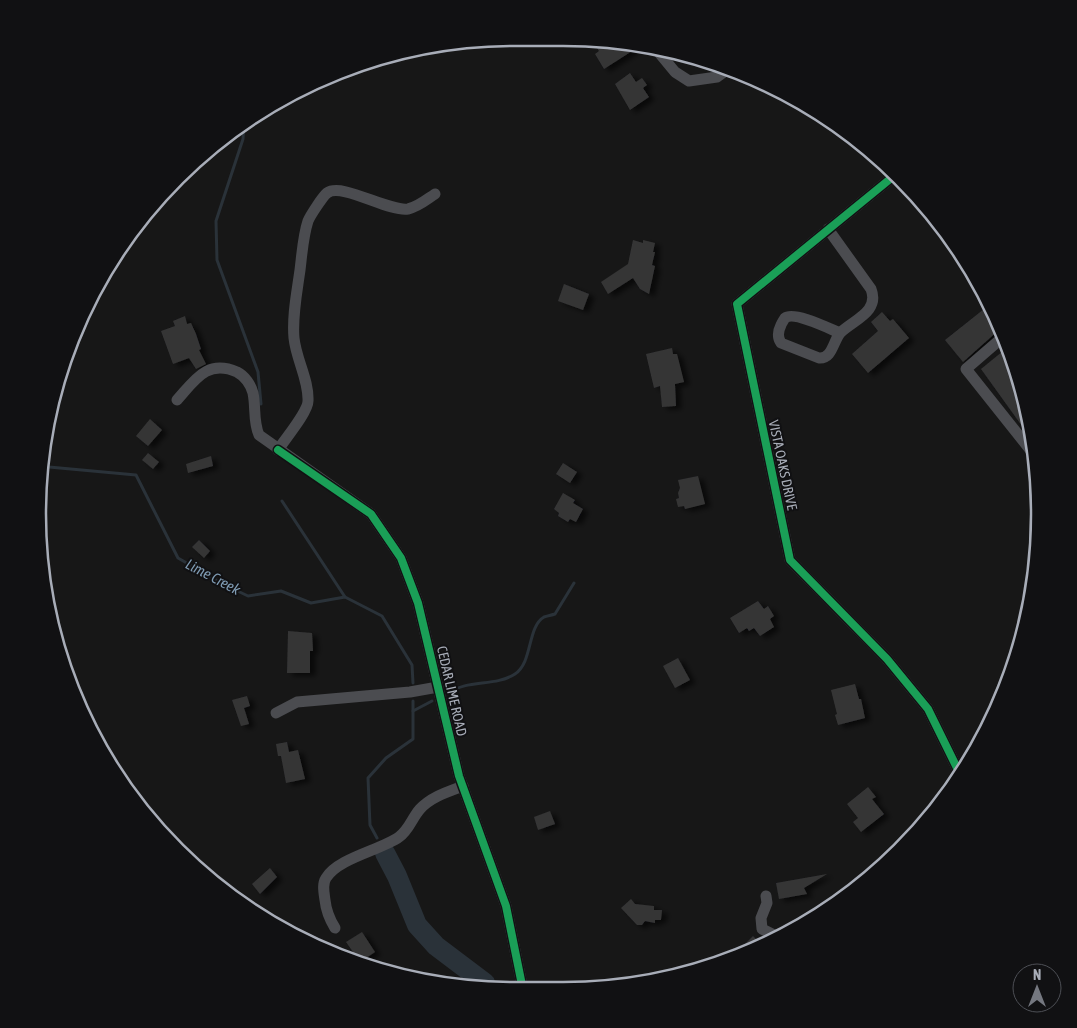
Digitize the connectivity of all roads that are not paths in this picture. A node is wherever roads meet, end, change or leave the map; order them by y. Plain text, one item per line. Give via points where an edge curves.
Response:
1 (663, 57) edge
2 (721, 74) edge
3 (890, 179) edge
4 (435, 194) dead end
5 (828, 229) junction
6 (840, 333) junction
7 (998, 342) edge
8 (177, 400) dead end
9 (1025, 444) edge
10 (278, 450) junction
11 (438, 687) junction
12 (276, 713) dead end
13 (956, 767) edge
14 (463, 786) junction
15 (766, 896) dead end
16 (336, 928) dead end
17 (771, 933) edge
18 (522, 982) edge

1 - 2 street via 675,72 689,81
3 - 5 street, VISTA OAKS DRIVE
4 - 10 street via 407,209 393,208 359,195 334,190 327,193 308,220 294,339 308,403
5 - 6 street via 873,295 868,312
5 - 13 street, VISTA OAKS DRIVE via 737,304 790,560 887,659 928,709
6 - 6 street via 824,358 781,343 778,338 778,330 790,316 798,316
7 - 9 street via 966,369
8 - 10 street, CEDAR LIME ROAD via 199,376 213,368 241,374 252,391 259,435
10 - 11 street, CEDAR LIME ROAD via 372,514 401,558 418,603
11 - 12 street via 296,702
11 - 14 street, CEDAR LIME ROAD
14 - 16 street via 435,797 419,810 400,837 342,863 326,877 323,887 326,907
14 - 18 street, CEDAR LIME ROAD via 506,906
15 - 17 street via 762,929

